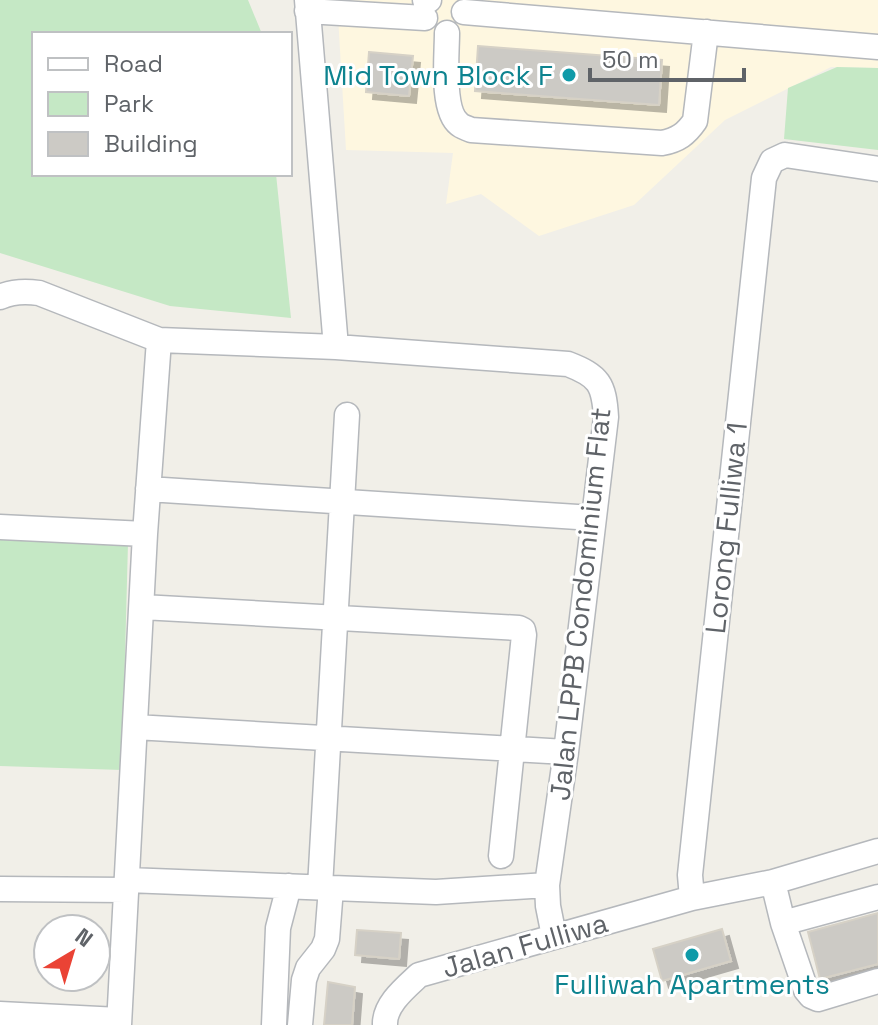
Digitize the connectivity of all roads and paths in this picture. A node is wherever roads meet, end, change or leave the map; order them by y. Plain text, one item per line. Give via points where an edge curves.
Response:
1 (307, 5) edge
2 (427, 5) edge
3 (461, 6) edge
4 (706, 32) junction
5 (447, 33) junction
6 (878, 47) edge
7 (878, 169) edge
8 (0, 297) edge
9 (159, 340) junction
10 (336, 347) junction
11 (347, 415) dead end
12 (148, 489) junction
13 (342, 502) junction
14 (593, 518) junction
15 (0, 527) edge
16 (145, 534) junction
17 (142, 607) junction
18 (335, 618) junction
19 (135, 727) junction
20 (329, 738) junction
21 (512, 749) junction
22 (566, 752) junction
23 (878, 851) edge
24 (501, 856) dead end
25 (773, 882) junction
26 (126, 885) junction
27 (547, 885) junction
28 (289, 886) junction
29 (326, 888) junction
30 (0, 889) edge
31 (878, 897) edge
32 (692, 898) junction
33 (783, 923) junction
34 (554, 936) junction
35 (878, 981) edge
36 (0, 1014) edge
37 (119, 1022) edge
38 (274, 1025) edge
39 (300, 1025) edge
40 (385, 1025) edge

1 - 2 street
1 - 10 street
2 - 5 street via 427,24 435,32
3 - 4 street
3 - 5 street via 462,23
4 - 5 street via 695,121 677,140 662,143 471,130 457,124 447,98
4 - 6 street
7 - 32 street, Lorong Fulliwa 1 via 785,155 772,161 764,178 690,875
8 - 9 street, Jalan LPPB Condominium Flat via 39,293
9 - 10 street, Jalan LPPB Condominium Flat
9 - 12 street
10 - 14 street, Jalan LPPB Condominium Flat via 568,364 589,372 604,399 606,417
11 - 13 street
12 - 13 street
12 - 16 street
13 - 14 street
13 - 18 street
14 - 22 street, Jalan LPPB Condominium Flat
15 - 16 street
16 - 17 street
17 - 18 street
17 - 19 street
18 - 20 street
18 - 21 street via 523,630
19 - 20 street
19 - 26 street
20 - 21 street
20 - 29 street
21 - 22 street
21 - 24 street
22 - 27 street, Jalan LPPB Condominium Flat
23 - 25 street, Jalan Fulliwa
25 - 32 street, Jalan Fulliwa
25 - 33 street
26 - 28 street
26 - 30 street
26 - 37 street
27 - 29 street via 436,892
27 - 34 street, Jalan LPPB Condominium Flat
28 - 29 street
28 - 38 street via 278,928
29 - 39 street via 327,939 304,980
31 - 33 street
32 - 34 street, Jalan Fulliwa
33 - 35 street via 811,996 818,999
34 - 40 street, Jalan Fulliwa via 419,975 398,995 384,1017
36 - 37 street

